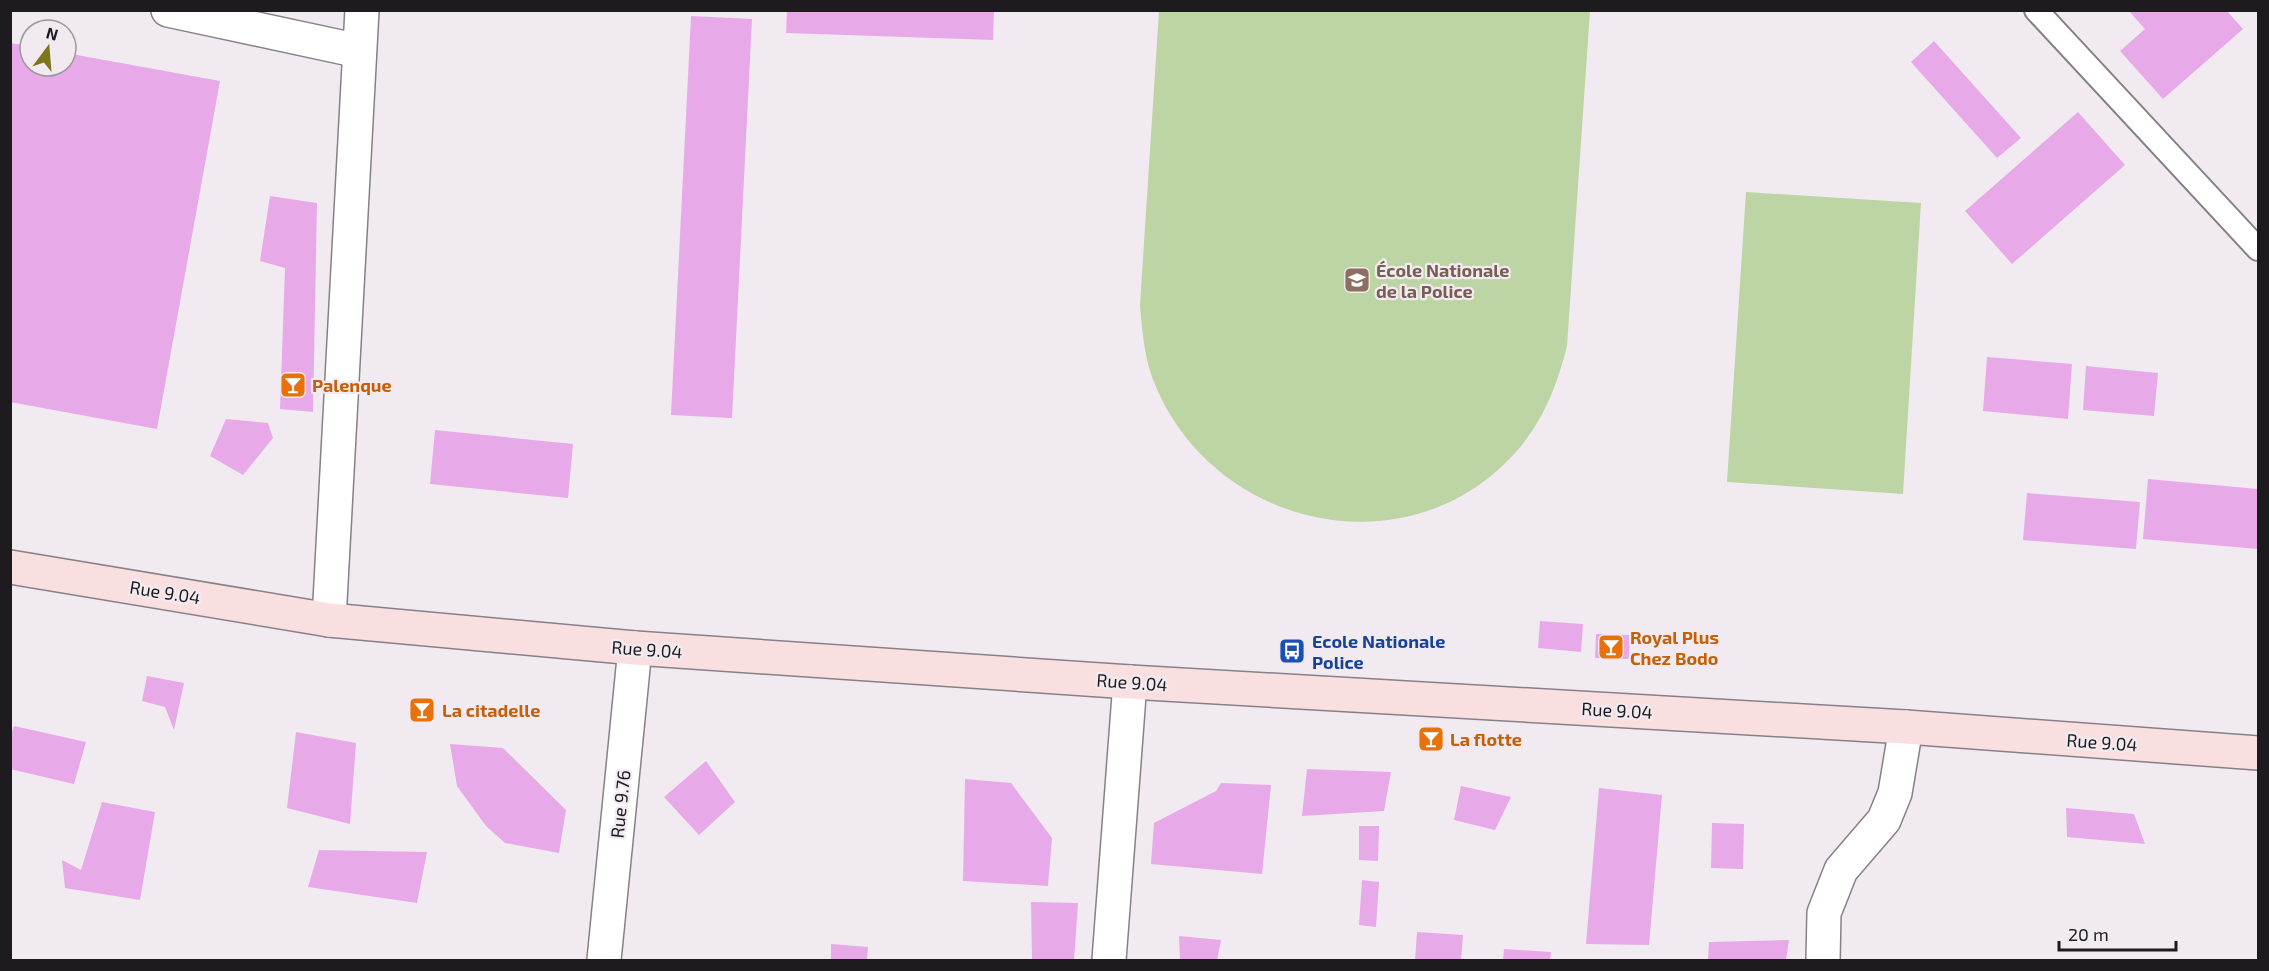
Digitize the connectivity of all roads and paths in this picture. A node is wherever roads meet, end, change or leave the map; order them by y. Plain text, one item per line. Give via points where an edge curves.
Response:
1 (168, 10) edge
2 (362, 10) edge
3 (2036, 10) edge
4 (359, 51) junction
5 (2259, 249) edge
6 (10, 567) edge
7 (329, 620) junction
8 (634, 648) junction
9 (1130, 682) junction
10 (1906, 727) junction
11 (2259, 753) edge
12 (604, 960) edge
13 (1109, 960) edge
14 (1823, 960) edge

1 - 4 street
2 - 4 street
3 - 5 lane
4 - 7 street
6 - 7 main road, Rue 9.04
7 - 8 main road, Rue 9.04
8 - 9 main road, Rue 9.04
8 - 12 street, Rue 9.76
9 - 10 main road, Rue 9.04
9 - 13 street
10 - 11 main road, Rue 9.04
10 - 14 street via 1895,793 1884,820 1841,870 1824,913

